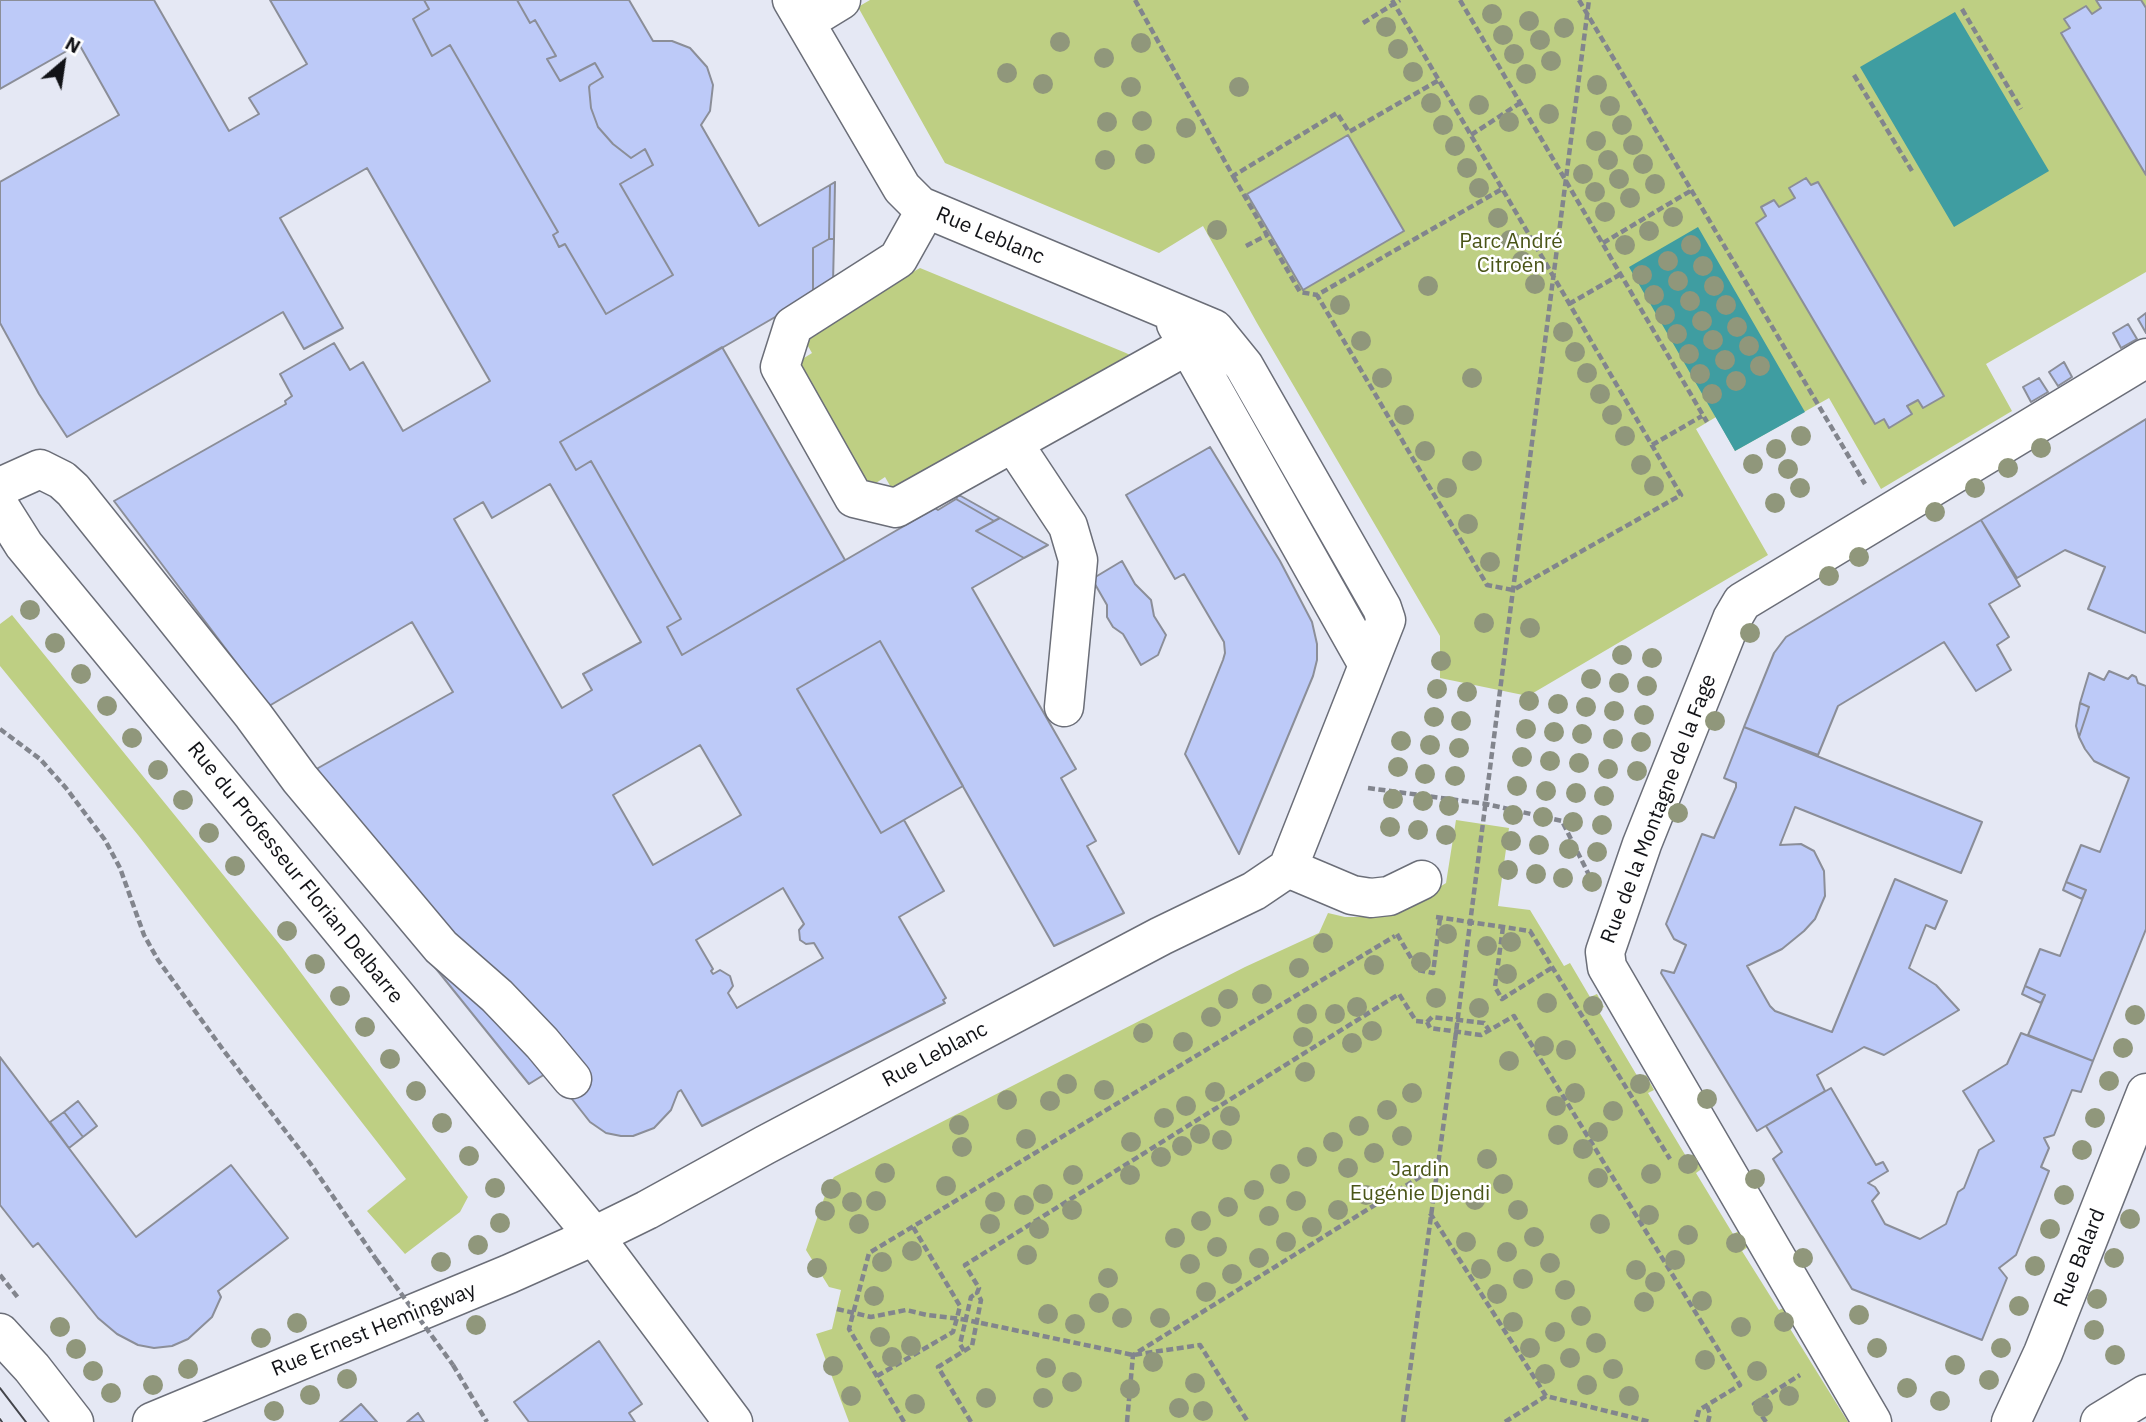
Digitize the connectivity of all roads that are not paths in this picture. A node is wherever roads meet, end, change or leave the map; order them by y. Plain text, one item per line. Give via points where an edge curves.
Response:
1 (841, 0) edge
2 (799, 11) edge
3 (926, 209) junction
4 (1169, 310) junction
5 (1188, 345) junction
6 (2146, 358) edge
7 (1013, 443) junction
8 (0, 488) edge
9 (0, 507) edge
10 (1368, 665) junction
11 (1064, 706) dead end
12 (1288, 868) junction
13 (1426, 898) road end
14 (572, 1079) dead end
15 (2146, 1093) edge
16 (594, 1236) junction
17 (0, 1333) edge
18 (2146, 1394) edge
19 (74, 1422) edge
20 (152, 1422) edge
21 (733, 1422) edge
22 (1872, 1422) edge
23 (2011, 1422) edge
24 (2100, 1422) edge

1 - 2 street
2 - 3 street, Rue Leblanc via 902,188
3 - 4 street, Rue Leblanc
3 - 7 street via 898,259 793,326 780,367 854,498 896,508
4 - 5 street
4 - 10 street, Rue Leblanc via 1214,330 1244,366 1382,608 1386,620
5 - 7 street
5 - 10 street
6 - 22 street, Rue de la Montagne de la Fage via 1742,602 1642,844 1605,952 1607,967
7 - 11 street via 1068,526 1077,560
8 - 14 street via 40,469 73,490 300,779 441,947 497,996
9 - 16 street, Rue du Professeur Florian Delbarre via 24,545
10 - 12 street, Rue Leblanc
12 - 13 street via 1352,895
12 - 16 street, Rue Leblanc via 1254,891 1148,942
15 - 23 street, Rue Balard
16 - 20 street, Rue Ernest Hemingway
16 - 21 street
17 - 19 street
18 - 24 street

